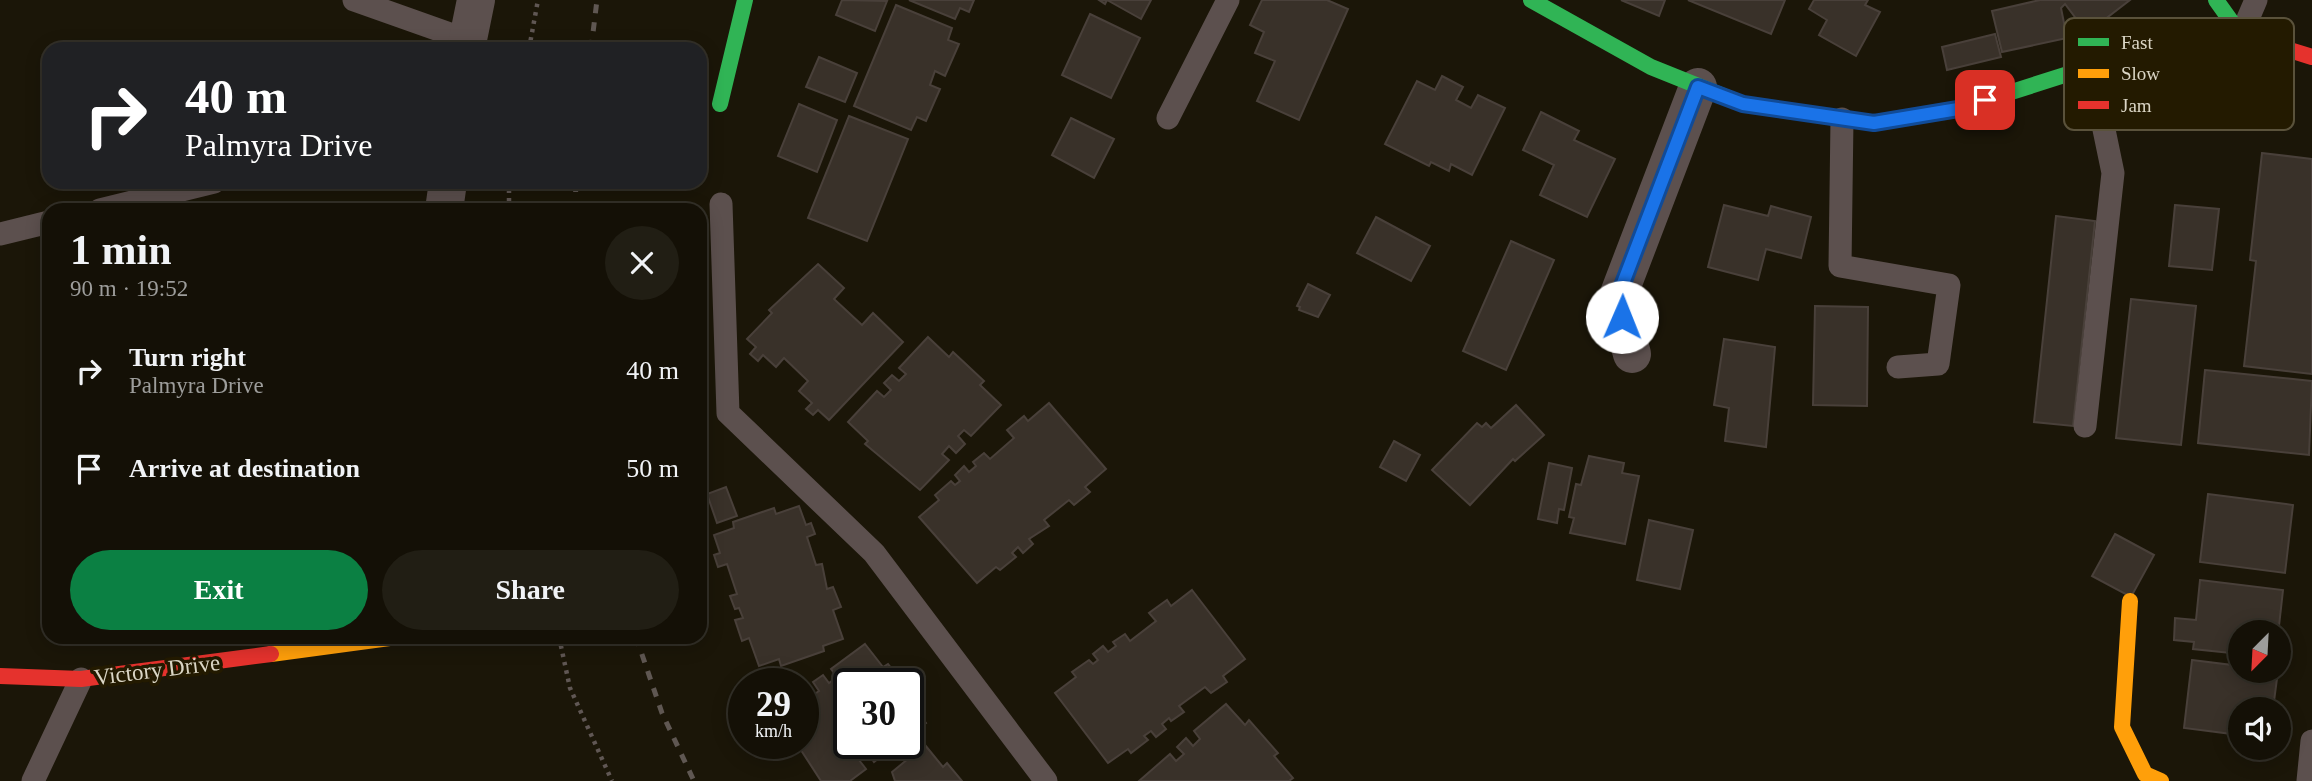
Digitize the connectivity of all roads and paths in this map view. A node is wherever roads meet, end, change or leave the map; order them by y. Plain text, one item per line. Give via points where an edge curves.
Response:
1 (354, 0) edge
2 (476, 0) edge
3 (538, 0) edge
4 (745, 0) edge
5 (1228, 0) edge
6 (1531, 0) edge
7 (2216, 0) edge
8 (2256, 0) edge
9 (2229, 18) edge
10 (2248, 18) edge
11 (459, 42) edge
12 (468, 42) edge
13 (530, 42) edge
14 (2294, 51) edge
15 (2312, 57) edge
16 (2064, 76) edge
17 (1698, 87) junction
18 (720, 104) dead end
19 (1168, 118) dead end
20 (1842, 119) junction
21 (2104, 130) edge
22 (186, 189) edge
23 (128, 203) edge
24 (721, 204) dead end
25 (42, 224) edge
26 (0, 234) edge
27 (1632, 354) dead end
28 (1898, 367) dead end
29 (2085, 426) dead end
30 (2130, 601) dead end
31 (344, 644) edge
32 (561, 644) edge
33 (0, 676) edge
34 (81, 679) junction
35 (2312, 741) edge
36 (33, 781) edge
37 (612, 781) edge
38 (1046, 781) edge
39 (2161, 781) edge
40 (2308, 781) edge

1 - 11 lane
2 - 12 street
3 - 13 path
4 - 18 street
5 - 19 lane
6 - 17 street via 1651,67
7 - 9 street
8 - 10 lane
14 - 15 street
16 - 20 street via 1958,109 1874,123
17 - 20 street via 1743,104
17 - 27 street via 1617,299
20 - 28 lane via 1840,266 1949,285 1938,364
21 - 29 lane via 2113,173
22 - 23 lane
24 - 38 lane via 728,413 874,554
25 - 26 lane
30 - 39 street via 2122,727 2145,774
31 - 34 street, Victory Drive
32 - 37 path via 570,688
33 - 34 street, Victory Drive
34 - 36 lane
35 - 40 lane

